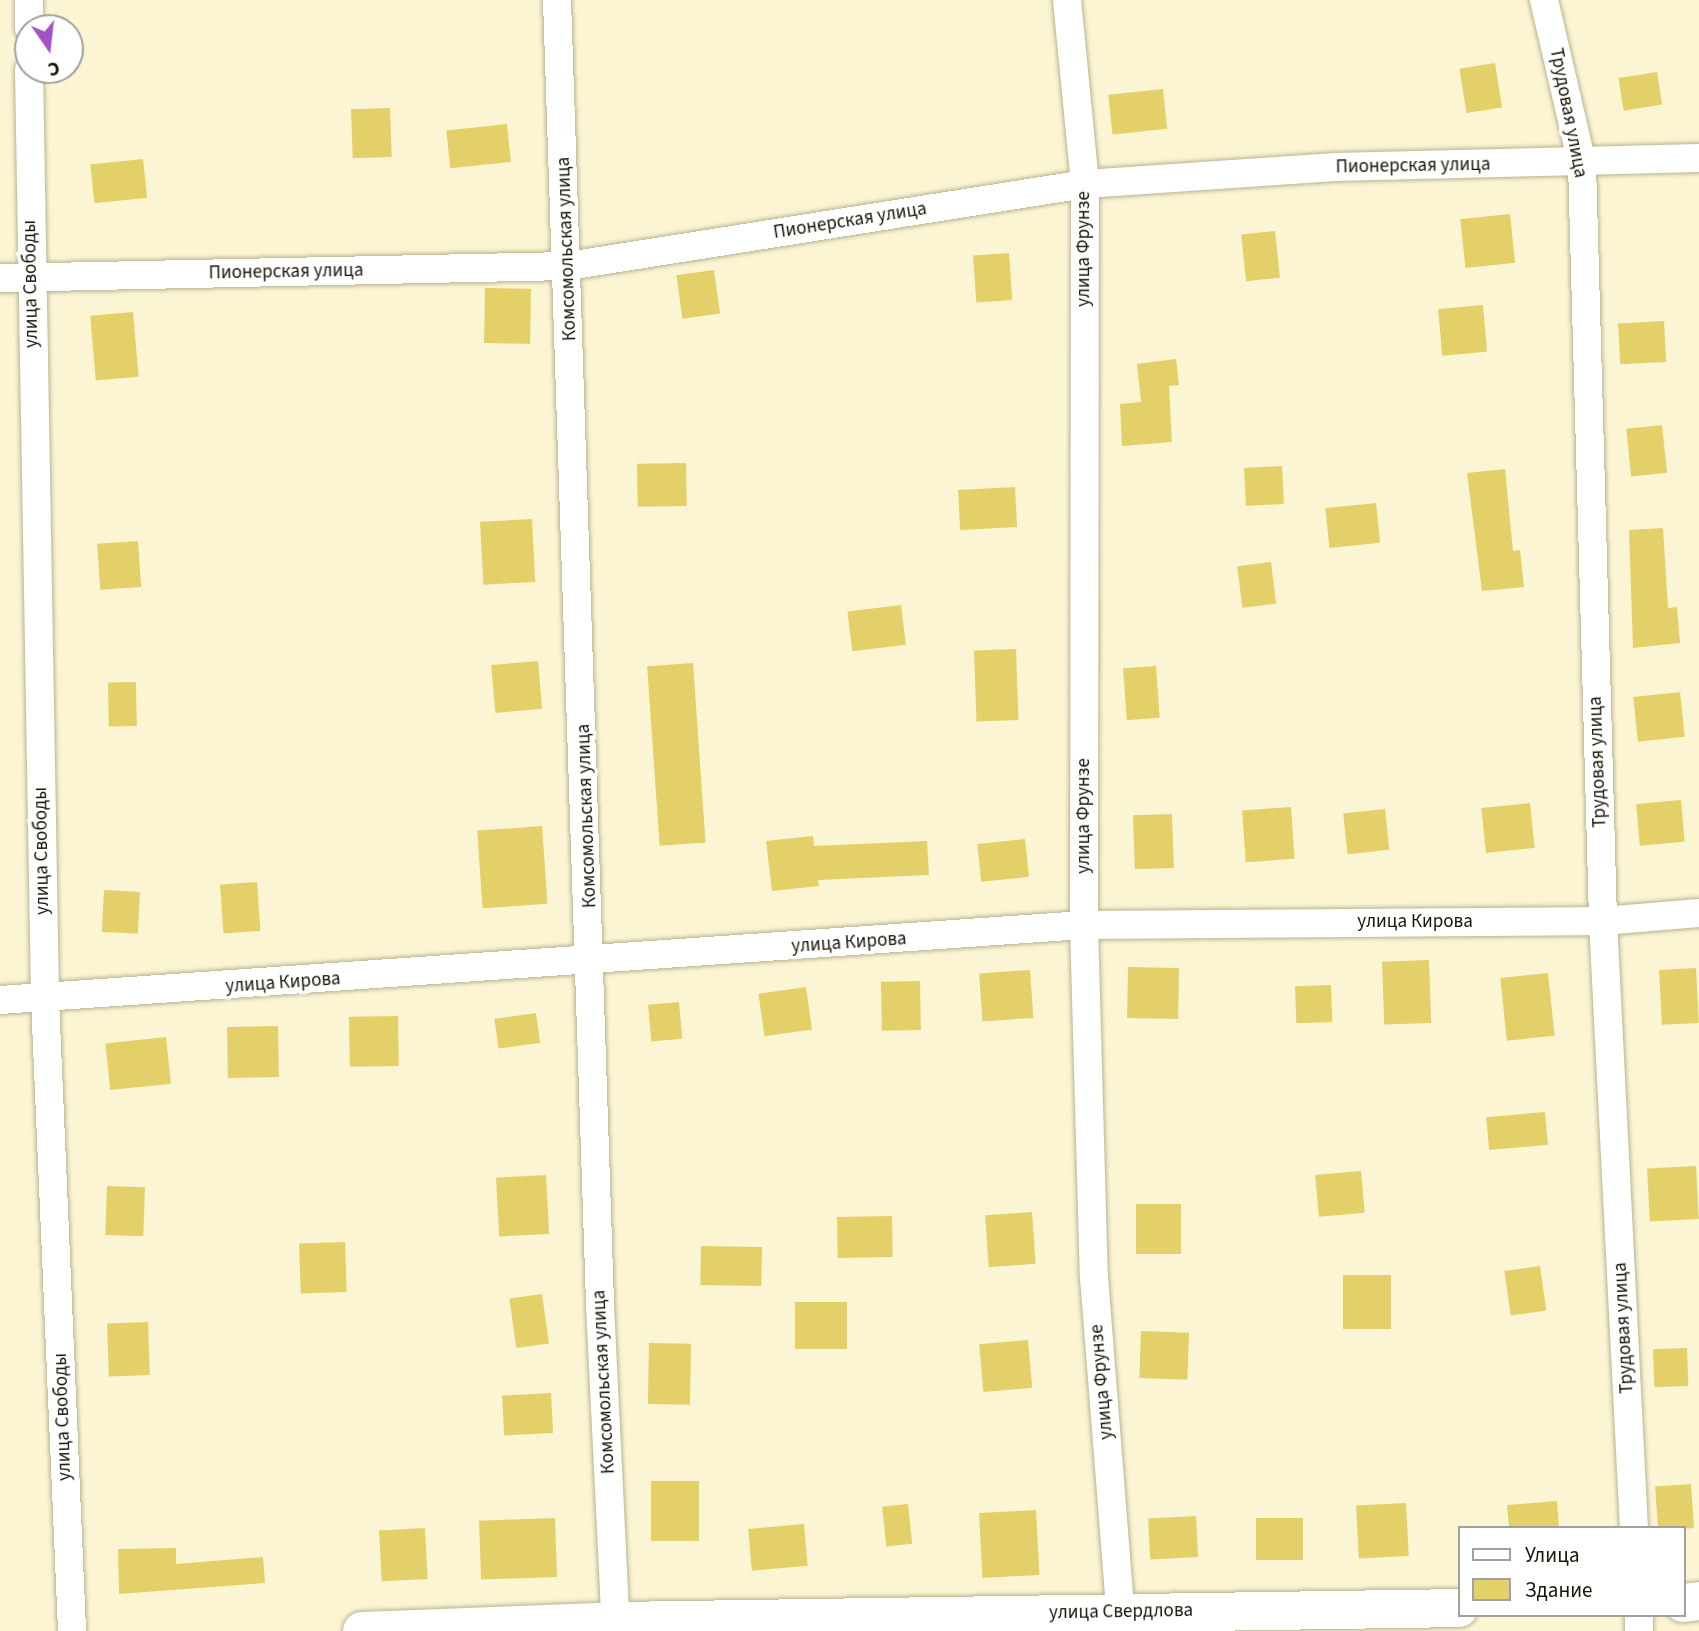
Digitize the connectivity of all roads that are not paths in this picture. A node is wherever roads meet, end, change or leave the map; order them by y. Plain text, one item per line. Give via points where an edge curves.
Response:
1 (557, 0) edge
2 (1067, 0) edge
3 (1544, 0) edge
4 (29, 84) edge
5 (1699, 158) edge
6 (1582, 163) junction
7 (1084, 184) junction
8 (568, 266) junction
9 (30, 277) junction
10 (0, 278) edge
11 (1699, 913) edge
12 (1603, 921) junction
13 (1084, 925) junction
14 (592, 962) junction
15 (45, 999) junction
16 (0, 1000) edge
17 (1634, 1526) edge
18 (1458, 1608) edge
19 (1121, 1622) edge
20 (616, 1626) edge
21 (72, 1631) edge
22 (362, 1631) edge

1 - 8 street, Комсомольская улица
2 - 7 street, улица Фрунзе
3 - 6 street, Трудовая улица
4 - 9 street, улица Свободы
5 - 6 street, Пионерская улица
6 - 7 street, Пионерская улица via 1335,167
6 - 12 street, Трудовая улица
7 - 8 street, Пионерская улица
7 - 13 street, улица Фрунзе
8 - 9 street, Пионерская улица
8 - 14 street, Комсомольская улица
9 - 10 street, Пионерская улица
9 - 15 street, улица Свободы
11 - 12 street, улица Кирова
12 - 13 street, улица Кирова
12 - 17 street, Трудовая улица
13 - 14 street, улица Кирова
13 - 19 street, улица Фрунзе via 1094,1277
14 - 15 street, улица Кирова
14 - 20 street, Комсомольская улица via 600,1305
15 - 16 street, улица Кирова
15 - 21 street, улица Свободы
18 - 19 street, улица Свердлова
19 - 20 street, улица Свердлова
20 - 22 street, улица Свердлова

